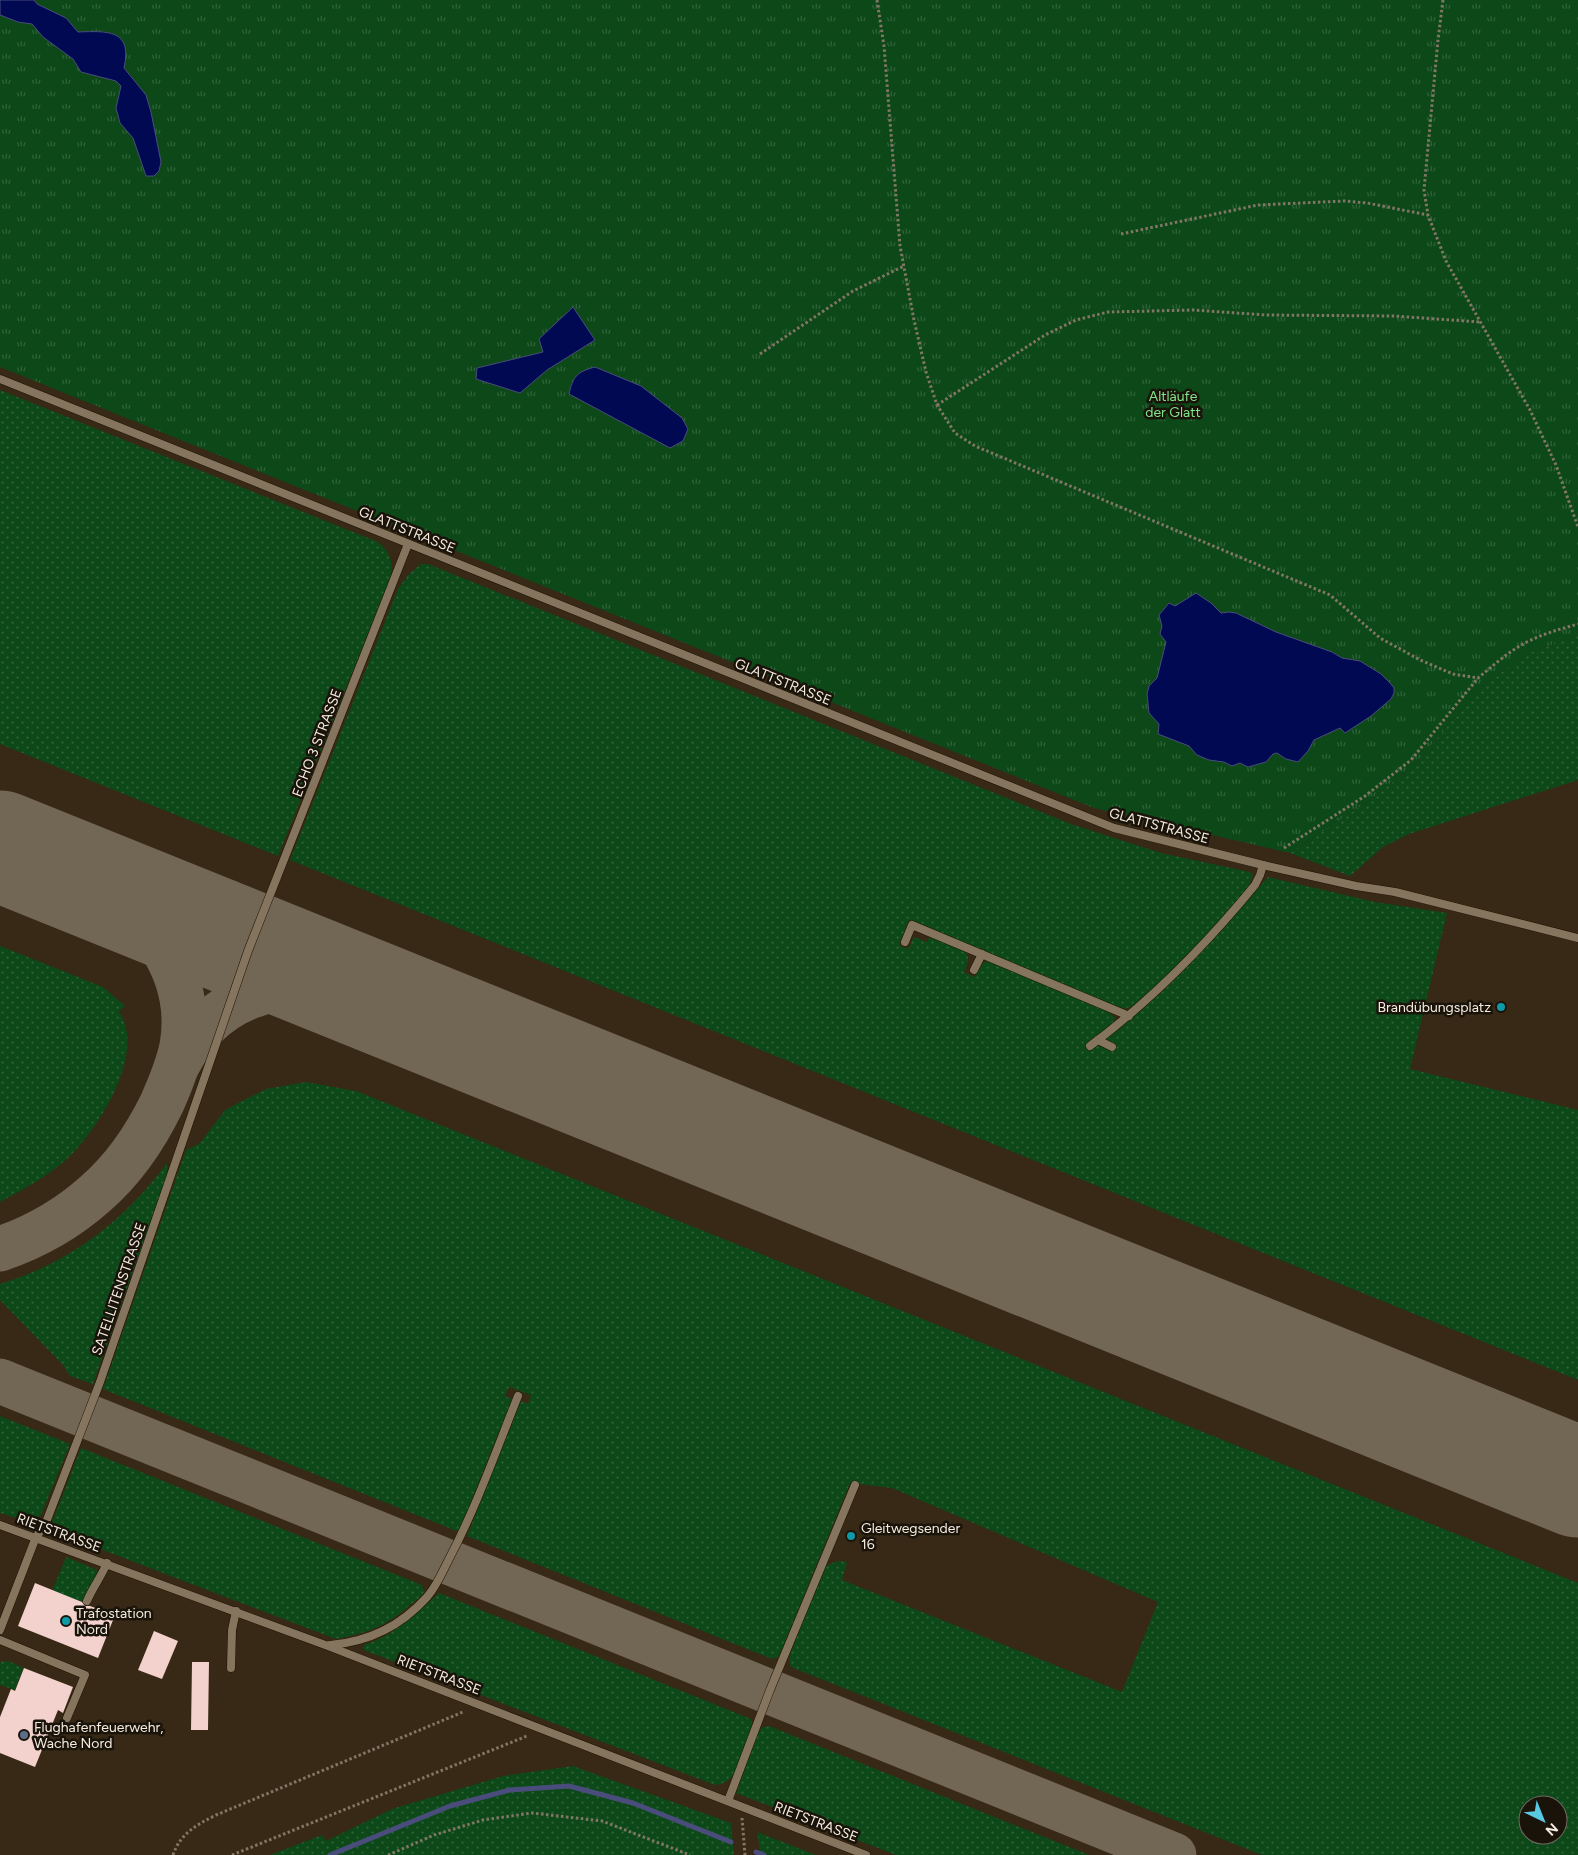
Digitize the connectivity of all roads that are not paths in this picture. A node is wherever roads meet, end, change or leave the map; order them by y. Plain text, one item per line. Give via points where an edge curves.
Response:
1 (0, 379) edge
2 (408, 544) junction
3 (1263, 865) junction
4 (1578, 938) edge
5 (905, 942) dead end
6 (248, 951) joint
7 (982, 954) junction
8 (974, 970) dead end
9 (1129, 1016) junction
10 (1098, 1040) junction
11 (1090, 1046) dead end
12 (1112, 1047) dead end
13 (518, 1396) dead end
14 (855, 1486) dead end
15 (0, 1525) edge
16 (36, 1537) junction
17 (107, 1563) junction
18 (86, 1601) dead end
19 (236, 1611) junction
20 (0, 1630) edge
21 (0, 1640) edge
22 (328, 1646) junction
23 (231, 1668) dead end
24 (67, 1718) dead end
25 (728, 1801) junction
26 (866, 1855) edge

1 - 2 lane, GLATTSTRASSE
2 - 3 lane, GLATTSTRASSE via 1096,822
2 - 6 lane, ECHO 3 STRASSE
3 - 4 lane, GLATTSTRASSE via 1395,892
3 - 9 lane via 1255,885 1222,924 1177,973
5 - 7 lane via 912,925
6 - 16 lane, SATELLITENSTRASSE via 100,1382 45,1525
7 - 8 lane
7 - 9 lane
9 - 10 lane
10 - 11 lane
10 - 12 lane
13 - 22 lane via 464,1531 428,1596 384,1631 358,1641
14 - 25 lane via 770,1690
15 - 16 lane, RIETSTRASSE
16 - 17 lane, RIETSTRASSE
16 - 20 lane, SATELLITENSTRASSE
17 - 18 lane
17 - 19 lane, RIETSTRASSE
19 - 22 lane, RIETSTRASSE
19 - 23 lane
21 - 24 lane via 85,1675
22 - 25 lane, RIETSTRASSE
25 - 26 lane, RIETSTRASSE

